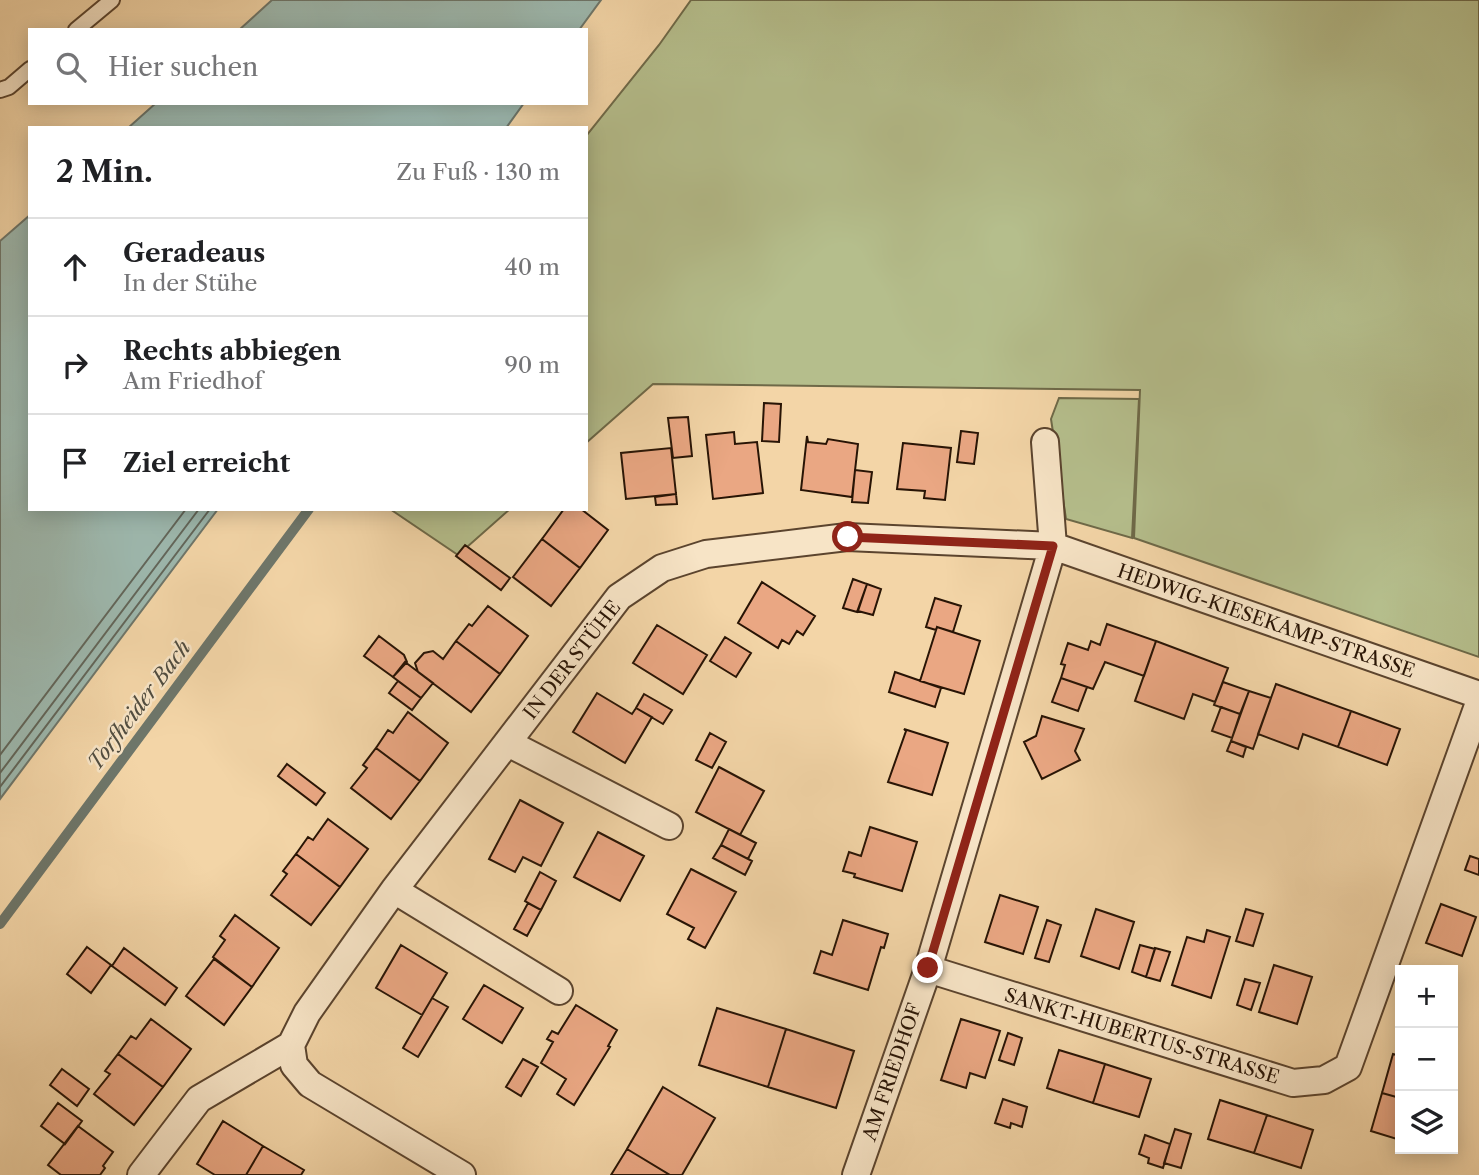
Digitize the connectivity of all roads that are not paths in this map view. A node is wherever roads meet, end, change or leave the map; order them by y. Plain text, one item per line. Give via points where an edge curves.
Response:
1 (112, 0) edge
2 (78, 28) edge
3 (28, 70) edge
4 (3, 84) edge
5 (1045, 442) dead end
6 (1053, 546) junction
7 (1479, 695) edge
8 (1479, 703) edge
9 (508, 743) junction
10 (669, 827) dead end
11 (394, 890) junction
12 (928, 968) junction
13 (559, 991) dead end
14 (291, 1045) junction
15 (141, 1175) edge
16 (462, 1175) edge
17 (856, 1175) edge

1 - 2 lane
3 - 4 lane
5 - 6 street, AM FRIEDHOF
6 - 7 street, HEDWIG-KIESEKAMP-STRASSE
6 - 9 street, IN DER STÜHE via 848,537 706,554 662,568 619,597
6 - 12 street, AM FRIEDHOF
8 - 12 street, SANKT-HUBERTUS-STRASSE via 1348,1067 1324,1080 1293,1083
9 - 10 street
9 - 11 street, IN DER STÜHE
11 - 13 street
11 - 14 street, IN DER STÜHE via 307,1013
12 - 17 street, AM FRIEDHOF
14 - 15 street via 199,1099
14 - 16 street via 294,1065 310,1084

